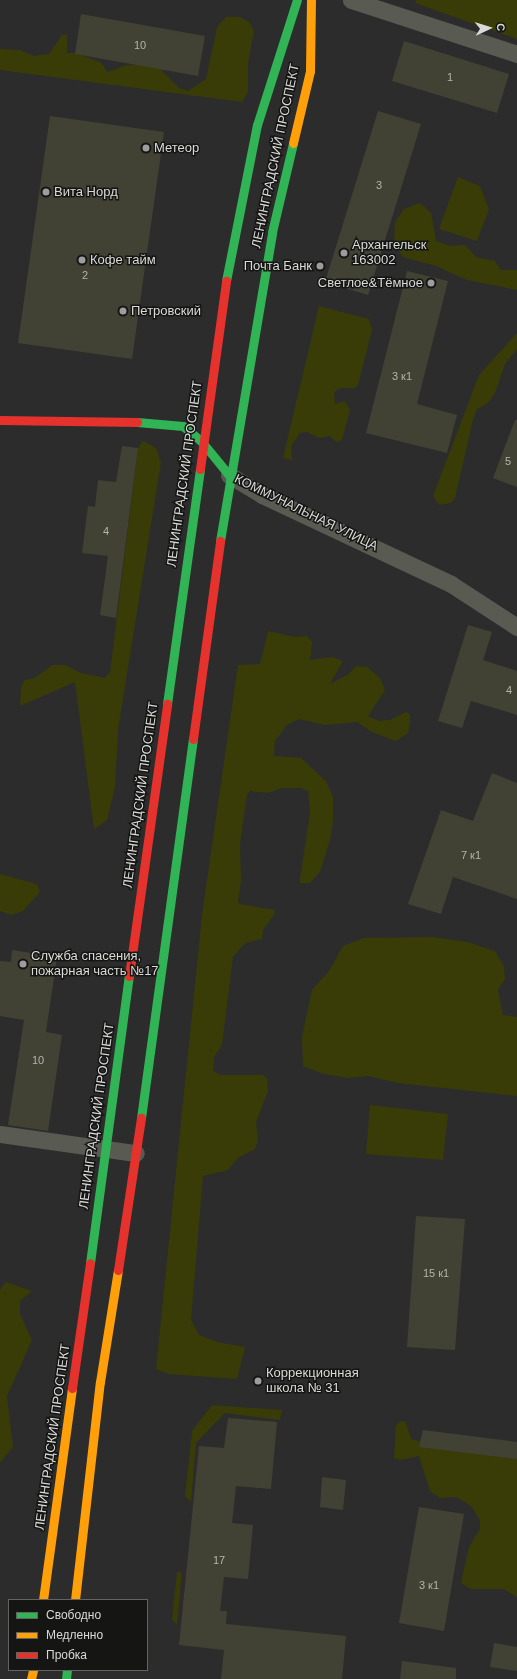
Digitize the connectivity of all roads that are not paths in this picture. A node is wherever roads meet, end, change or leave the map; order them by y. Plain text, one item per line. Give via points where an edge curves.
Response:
1 (297, 0) edge
2 (311, 0) edge
3 (351, 0) edge
4 (517, 54) edge
5 (0, 420) edge
6 (202, 442) junction
7 (229, 476) junction
8 (517, 627) edge
9 (0, 1134) edge
10 (106, 1148) junction
11 (136, 1152) junction
12 (43, 1599) edge
13 (75, 1599) edge

1 - 6 main road, ЛЕНИНГРАДСКИЙ ПРОСПЕКТ via 255,133 228,265
2 - 7 main road, ЛЕНИНГРАДСКИЙ ПРОСПЕКТ via 310,71 272,232
3 - 4 street
5 - 6 main road, КОММУНАЛЬНАЯ УЛИЦА via 162,422 183,426
6 - 7 main road, КОММУНАЛЬНАЯ УЛИЦА
6 - 10 main road, ЛЕНИНГРАДСКИЙ ПРОСПЕКТ via 132,984
7 - 8 street, КОММУНАЛЬНАЯ УЛИЦА via 262,495 450,584
7 - 11 main road, ЛЕНИНГРАДСКИЙ ПРОСПЕКТ via 154,986
9 - 10 street
10 - 11 street
10 - 12 main road, ЛЕНИНГРАДСКИЙ ПРОСПЕКТ
11 - 13 main road, ЛЕНИНГРАДСКИЙ ПРОСПЕКТ via 100,1382

